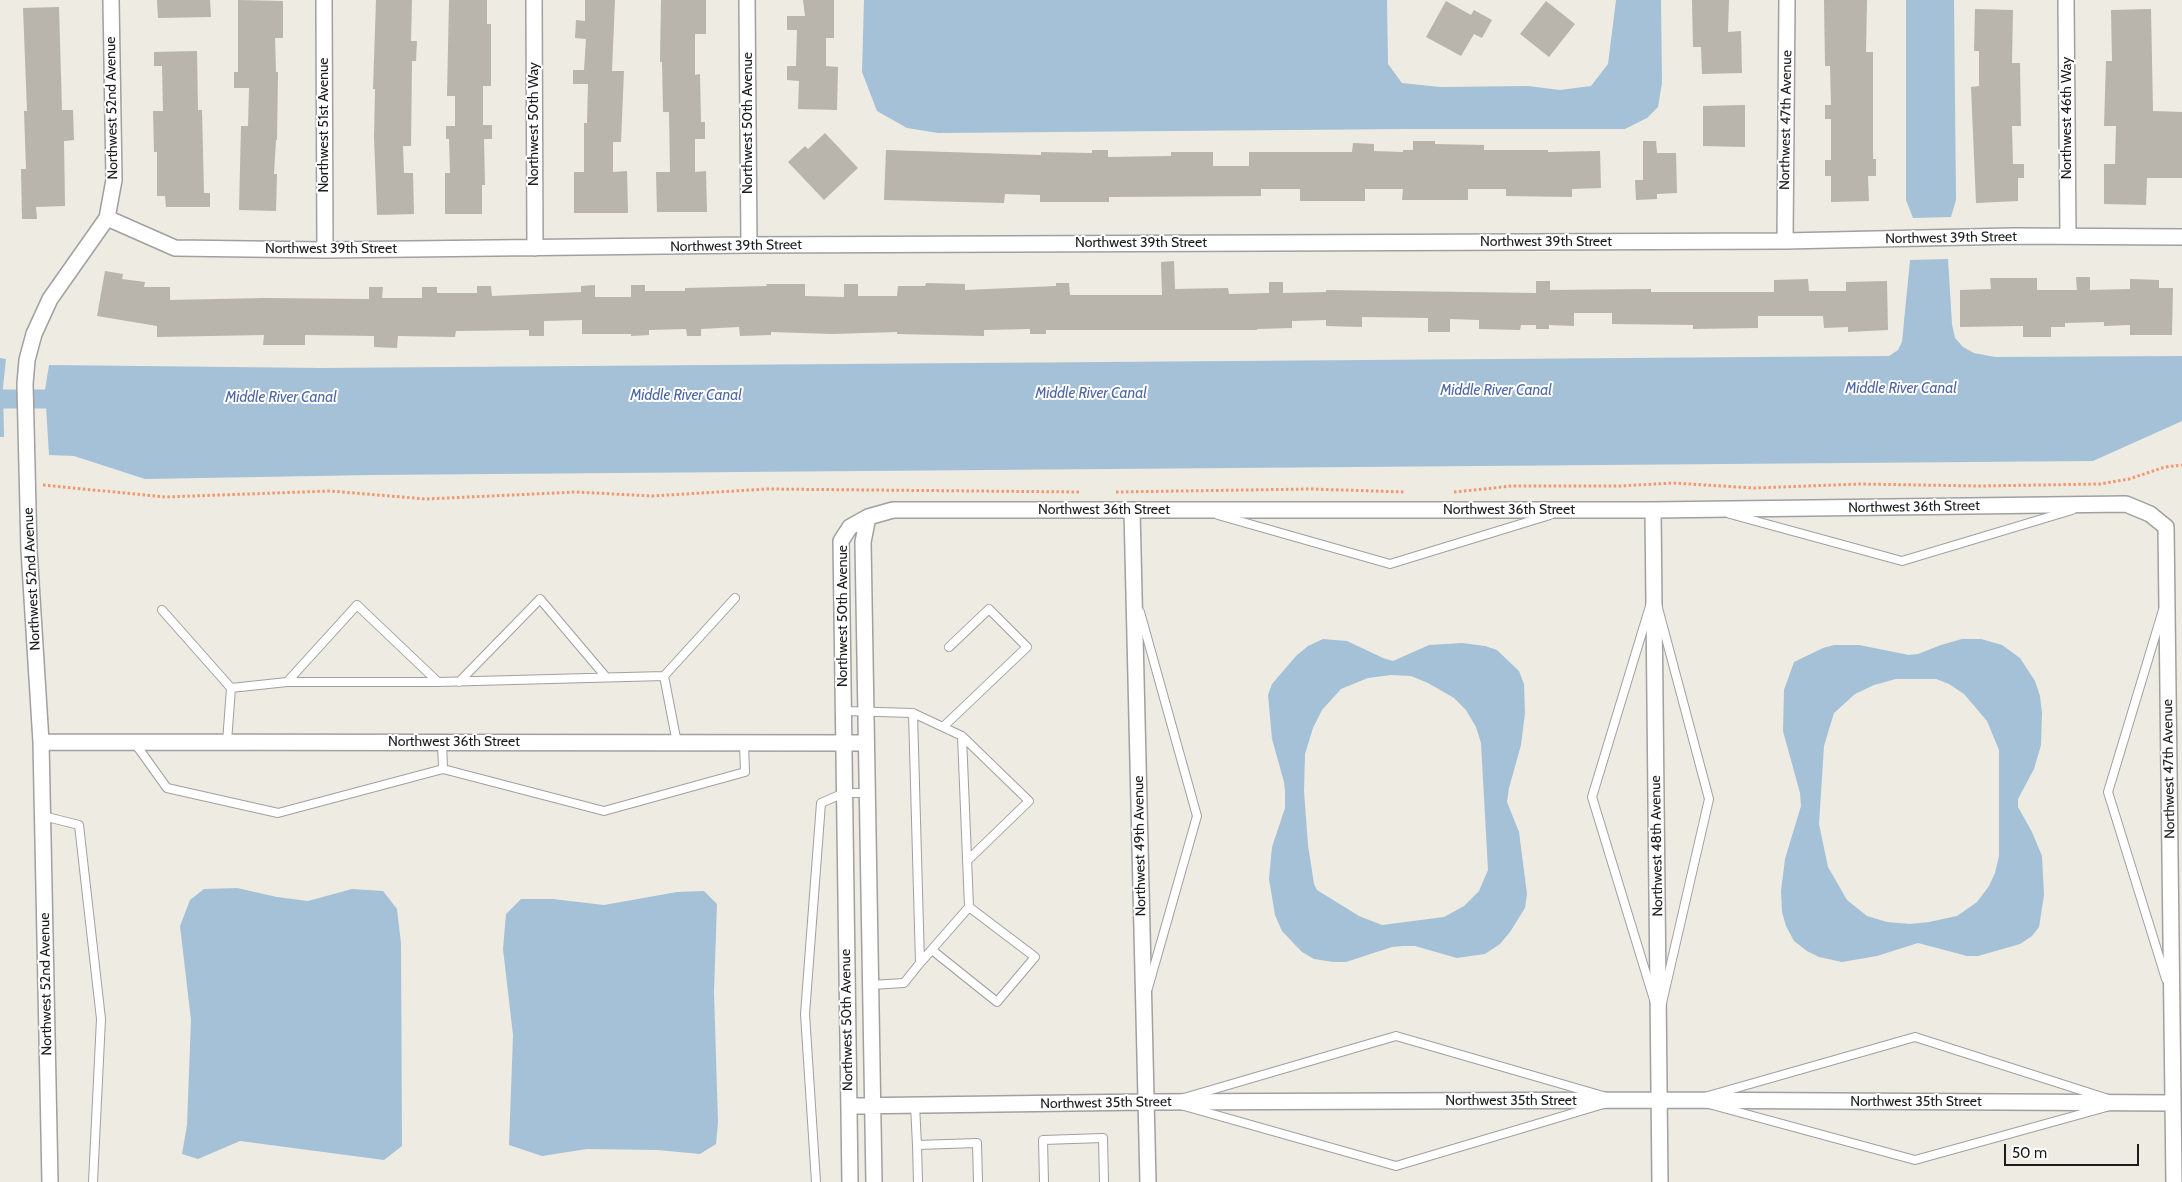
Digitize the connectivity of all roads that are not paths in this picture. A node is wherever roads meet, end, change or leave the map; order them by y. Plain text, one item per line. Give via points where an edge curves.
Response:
1 (111, 0) edge
2 (324, 0) edge
3 (534, 0) edge
4 (747, 0) edge
5 (1787, 0) edge
6 (2066, 0) edge
7 (107, 218) junction
8 (2068, 236) junction
9 (2182, 237) edge
10 (1785, 241) junction
11 (749, 245) junction
12 (535, 248) junction
13 (325, 250) junction
14 (2088, 505) junction
15 (1713, 509) junction
16 (1132, 510) junction
17 (1200, 510) junction
18 (1567, 510) junction
19 (1653, 510) junction
20 (2150, 514) joint
21 (868, 517) junction
22 (1134, 592) junction
23 (1654, 593) junction
24 (2167, 596) junction
25 (735, 598) dead end
26 (162, 610) dead end
27 (949, 647) dead end
28 (664, 676) junction
29 (606, 677) junction
30 (287, 682) junction
31 (438, 682) junction
32 (459, 682) junction
33 (231, 688) junction
34 (866, 710) junction
35 (844, 711) junction
36 (914, 713) junction
37 (943, 727) junction
38 (962, 736) junction
39 (41, 742) junction
40 (134, 742) junction
41 (227, 742) junction
42 (442, 742) junction
43 (678, 743) junction
44 (744, 743) junction
45 (844, 743) junction
46 (866, 743) junction
47 (443, 769) junction
48 (844, 793) junction
49 (867, 793) junction
50 (43, 816) junction
51 (968, 860) junction
52 (970, 907) junction
53 (932, 950) junction
54 (920, 963) junction
55 (871, 985) junction
56 (2171, 994) junction
57 (1144, 1002) junction
58 (1659, 1016) junction
59 (1617, 1100) junction
60 (1660, 1100) junction
61 (1694, 1100) junction
62 (1146, 1102) junction
63 (1170, 1102) junction
64 (2121, 1103) junction
65 (2173, 1103) junction
66 (848, 1106) junction
67 (873, 1106) junction
68 (915, 1106) junction
69 (917, 1146) junction
70 (50, 1182) edge
71 (93, 1182) edge
72 (816, 1182) edge
73 (850, 1182) edge
74 (874, 1182) edge
75 (918, 1182) edge
76 (978, 1182) edge
77 (1044, 1182) edge
78 (1104, 1182) edge
79 (1148, 1182) edge
80 (1660, 1182) edge
81 (2174, 1182) edge

1 - 7 street, Northwest 52nd Avenue via 114,180
2 - 13 street, Northwest 51st Avenue
3 - 12 street, Northwest 50th Way
4 - 11 street, Northwest 50th Avenue
5 - 10 street, Northwest 47th Avenue
6 - 8 street, Northwest 46th Way
7 - 13 street, Northwest 39th Street via 174,248
7 - 39 street, Northwest 52nd Avenue via 50,299 34,334 27,360 29,550
8 - 9 street, Northwest 39th Street
8 - 10 street, Northwest 39th Street
10 - 11 street, Northwest 39th Street
11 - 12 street, Northwest 39th Street
12 - 13 street, Northwest 39th Street
14 - 15 street, Northwest 36th Street
14 - 15 lane via 1902,561
14 - 20 street, Northwest 36th Street via 2126,504
15 - 19 street, Northwest 36th Street
16 - 17 street, Northwest 36th Street
16 - 21 street, Northwest 36th Street via 893,510
16 - 22 street, Northwest 49th Avenue
17 - 18 street, Northwest 36th Street
17 - 18 lane via 1390,564
18 - 19 street, Northwest 36th Street
19 - 23 street, Northwest 48th Avenue
20 - 24 street, Northwest 47th Avenue via 2166,527
21 - 34 street, Northwest 50th Avenue via 862,542
21 - 35 street, Northwest 50th Avenue via 850,528 841,541
22 - 57 street, Northwest 49th Avenue
22 - 57 lane via 1197,816
23 - 58 street, Northwest 48th Avenue
23 - 58 lane via 1709,799
23 - 58 lane via 1592,797
24 - 56 street, Northwest 47th Avenue
24 - 56 lane via 2108,792
25 - 28 lane
26 - 33 lane
27 - 37 lane via 989,609 1027,647
28 - 29 lane
28 - 43 lane
29 - 32 lane
29 - 32 lane via 540,599
30 - 31 lane
30 - 31 lane via 357,604
30 - 33 lane
31 - 32 lane
33 - 41 lane
34 - 35 lane
34 - 36 lane
34 - 46 street, Northwest 50th Avenue
35 - 45 street, Northwest 50th Avenue
36 - 37 lane
36 - 54 lane
37 - 38 lane
38 - 51 lane
38 - 51 lane via 1029,801
39 - 40 street, Northwest 36th Street
39 - 50 street, Northwest 52nd Avenue
40 - 41 street, Northwest 36th Street
40 - 47 lane via 167,788 278,813
41 - 42 street, Northwest 36th Street
42 - 43 street, Northwest 36th Street
42 - 47 lane
43 - 44 street, Northwest 36th Street
44 - 45 street, Northwest 36th Street
44 - 47 lane via 745,772 604,811
45 - 46 street, Northwest 36th Street
45 - 48 street, Northwest 50th Avenue
46 - 49 street, Northwest 50th Avenue
48 - 49 lane
48 - 66 street, Northwest 50th Avenue
48 - 72 lane via 820,803 805,1014
49 - 55 street, Northwest 50th Avenue
50 - 70 street, Northwest 52nd Avenue
50 - 71 lane via 79,824 101,1019
51 - 52 lane
52 - 53 lane
52 - 53 lane via 1035,957 997,1002
53 - 54 lane
54 - 55 lane via 904,983
55 - 67 street, Northwest 50th Avenue
56 - 65 street, Northwest 47th Avenue
57 - 62 street, Northwest 49th Avenue
58 - 60 street, Northwest 48th Avenue
59 - 60 street, Northwest 35th Street
59 - 63 street, Northwest 35th Street
59 - 63 lane via 1396,1036
59 - 63 lane via 1396,1166
60 - 61 street, Northwest 35th Street
60 - 80 street, Northwest 48th Avenue
61 - 64 street, Northwest 35th Street
61 - 64 lane via 1914,1160
61 - 64 lane via 1915,1037
62 - 63 street, Northwest 35th Street
62 - 68 street, Northwest 35th Street
62 - 79 street, Northwest 49th Avenue
64 - 65 street, Northwest 35th Street
65 - 81 street, Northwest 47th Avenue
66 - 67 street, Northwest 35th Street
66 - 73 street, Northwest 50th Avenue
67 - 68 street, Northwest 35th Street
67 - 74 street, Northwest 50th Avenue
68 - 69 lane
69 - 75 lane
69 - 76 lane via 977,1143
77 - 78 lane via 1043,1140 1103,1138

